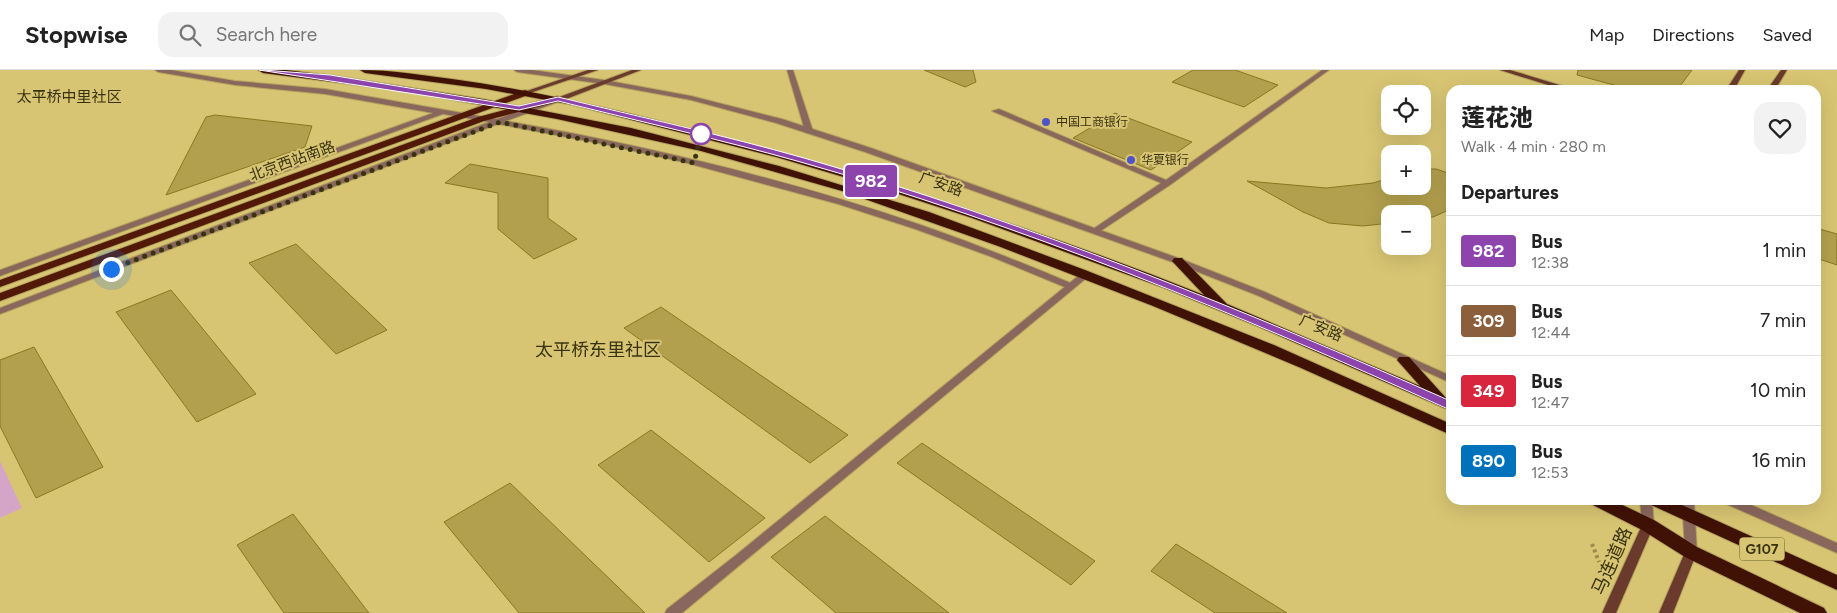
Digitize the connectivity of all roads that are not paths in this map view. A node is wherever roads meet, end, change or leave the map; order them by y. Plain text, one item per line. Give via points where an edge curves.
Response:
1 (158, 70) edge
2 (180, 70) edge
3 (263, 70) edge
4 (365, 70) edge
5 (517, 70) edge
6 (595, 70) edge
7 (638, 70) edge
8 (790, 70) edge
9 (1326, 70) edge
10 (1503, 70) edge
11 (1742, 70) edge
12 (1784, 70) edge
13 (189, 74) junction
14 (572, 78) junction
15 (604, 82) junction
16 (1555, 85) edge
17 (1733, 85) edge
18 (1774, 85) edge
19 (525, 94) junction
20 (558, 99) junction
21 (492, 104) junction
22 (525, 110) junction
23 (996, 111) dead end
24 (443, 112) junction
25 (461, 115) junction
26 (480, 118) junction
27 (500, 122) junction
28 (809, 131) junction
29 (1167, 183) junction
30 (1096, 231) junction
31 (1178, 261) junction
32 (0, 273) edge
33 (1086, 274) junction
34 (0, 284) edge
35 (1070, 286) junction
36 (0, 297) edge
37 (1224, 308) junction
38 (0, 311) edge
39 (1404, 360) junction
40 (1446, 378) edge
41 (1446, 403) edge
42 (1446, 404) edge
43 (1446, 428) edge
44 (1607, 505) edge
45 (1646, 505) edge
46 (1739, 505) edge
47 (1687, 508) edge
48 (1648, 525) junction
49 (1837, 548) edge
50 (1691, 552) junction
51 (1837, 583) edge
52 (672, 613) edge
53 (1609, 613) edge
54 (1666, 613) edge
55 (1818, 613) edge

1 - 13 street
2 - 13 street
3 - 21 highway
4 - 19 highway, 广安路
5 - 14 street
6 - 14 main road, 北京西站南路
7 - 15 main road, 北京西站南路
8 - 28 street
9 - 29 street
10 - 16 main road
11 - 17 main road
12 - 18 main road
13 - 24 street
14 - 15 street, 广安路
14 - 19 main road, 北京西站南路
15 - 20 main road, 北京西站南路
15 - 28 street, 广安路 via 738,109
19 - 20 highway, 广安路
19 - 21 main road, 北京西站南路
20 - 22 main road, 北京西站南路
20 - 37 highway, 广安路 via 733,142 861,178 1089,255
21 - 22 highway
21 - 25 main road, 北京西站南路
22 - 26 main road, 北京西站南路
22 - 27 street, 北京西站南路
22 - 33 highway via 707,150 844,188
23 - 29 street
24 - 25 street
24 - 32 street, 北京西站南路
25 - 26 street
25 - 34 main road, 北京西站南路
26 - 27 street
26 - 36 main road, 北京西站南路
27 - 35 street via 768,181 896,219 1011,260
27 - 38 street, 北京西站南路
28 - 30 street, 广安路
29 - 30 street
30 - 31 street, 广安路
31 - 37 highway
31 - 39 street, 广安路 via 1262,294
33 - 35 street
33 - 43 highway via 1227,331
35 - 52 street
37 - 42 highway, 广安路
39 - 40 street, 广安路
39 - 41 highway
44 - 48 highway
45 - 48 street
46 - 49 street
47 - 50 street
47 - 51 highway, G107
48 - 50 highway
48 - 53 main road, 马连道路
50 - 54 main road
50 - 55 highway, G107

